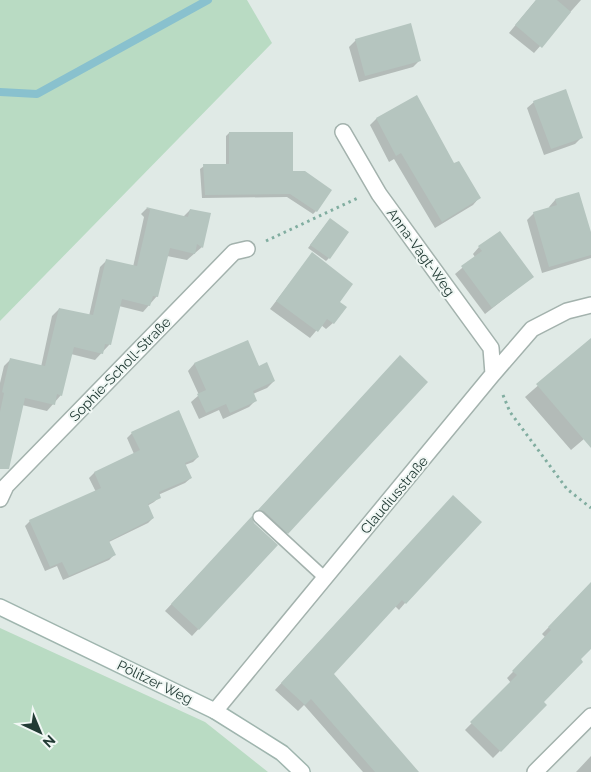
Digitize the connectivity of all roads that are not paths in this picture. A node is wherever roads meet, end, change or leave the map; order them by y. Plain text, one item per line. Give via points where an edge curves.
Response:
1 (343, 132) dead end
2 (247, 249) road end
3 (591, 305) edge
4 (493, 374) junction
5 (0, 499) edge
6 (259, 517) dead end
7 (325, 578) junction
8 (0, 607) edge
9 (215, 711) junction
10 (591, 716) edge
11 (302, 772) edge
12 (535, 772) edge

1 - 4 street, Anna-Vagt-Weg via 376,189 491,348
2 - 5 street, Sophie-Scholl-Straße via 234,252 6,486
3 - 4 street, Claudiusstraße via 567,312 532,329
4 - 7 street, Claudiusstraße
6 - 7 lane
7 - 9 street, Claudiusstraße
8 - 9 street, Pölitzer Weg
9 - 11 street, Pölitzer Weg via 282,753
10 - 12 street

